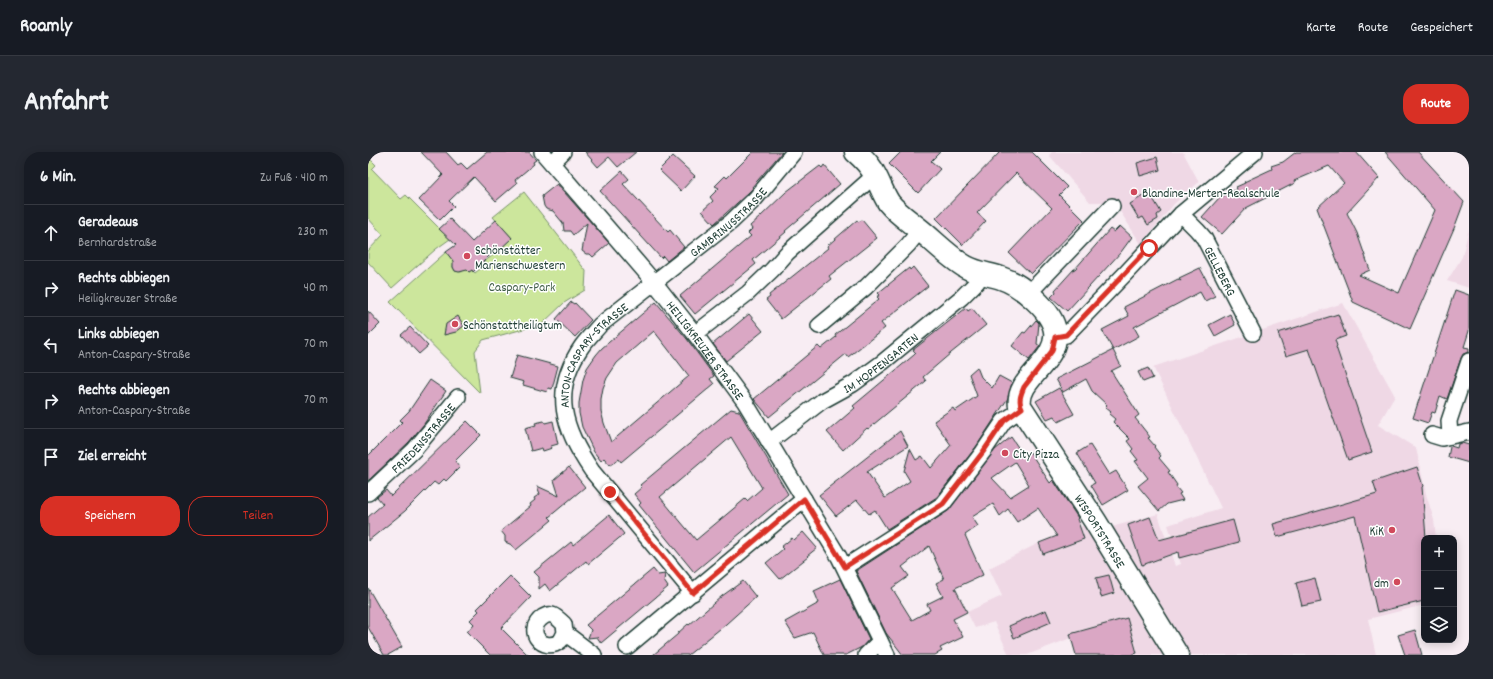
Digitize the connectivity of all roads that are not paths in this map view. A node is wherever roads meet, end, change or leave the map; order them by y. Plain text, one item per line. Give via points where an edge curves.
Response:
1 (542, 152) edge
2 (563, 152) edge
3 (794, 152) edge
4 (856, 152) edge
5 (1256, 152) edge
6 (552, 164) junction
7 (875, 175) junction
8 (1112, 206) dead end
9 (1180, 214) junction
10 (920, 230) junction
11 (981, 273) junction
12 (654, 282) junction
13 (1028, 294) junction
14 (819, 326) dead end
15 (1253, 333) dead end
16 (695, 334) junction
17 (1055, 337) junction
18 (1469, 361) edge
19 (458, 397) dead end
20 (1022, 408) junction
21 (1469, 432) edge
22 (1432, 435) dead end
23 (1450, 436) junction
24 (769, 442) junction
25 (368, 493) edge
26 (804, 499) junction
27 (845, 567) junction
28 (693, 593) junction
29 (565, 633) dead end
30 (880, 641) junction
31 (627, 647) dead end
32 (594, 655) edge
33 (866, 655) edge
34 (887, 655) edge
35 (1177, 655) edge

1 - 6 street, HEILIGKREUZER STRASSE
2 - 6 street
3 - 12 street, GAMBRINUSSTRASSE via 731,222
4 - 7 street
5 - 9 street
6 - 12 street, HEILIGKREUZER STRASSE
7 - 10 street via 890,204
7 - 16 street via 787,253 748,293
8 - 13 street
9 - 15 street, GELLEBERG via 1204,238
9 - 17 street via 1066,335
10 - 11 street via 962,264
10 - 14 street via 866,287
11 - 13 street via 1006,280
11 - 24 street, IM HOPFENGARTEN via 977,282 962,297 883,362 853,384 822,401
12 - 16 street, HEILIGKREUZER STRASSE
12 - 28 street, ANTON-CASPARY-STRASSE via 600,325 582,346 574,359 565,386 564,412 578,450 592,471
13 - 17 street via 1049,317
16 - 24 street, HEILIGKREUZER STRASSE via 745,402
17 - 20 street via 1052,351 1024,387 1020,402
18 - 23 street via 1449,421
19 - 25 street, FRIEDENSSTRASSE via 414,450
20 - 27 street via 1004,421 943,504
20 - 35 street, WISPORTSTRASSE
21 - 23 street
22 - 23 street via 1442,438
24 - 26 street, HEILIGKREUZER STRASSE
26 - 27 street, HEILIGKREUZER STRASSE
26 - 28 street
27 - 30 street, HEILIGKREUZER STRASSE
28 - 31 street
29 - 32 street
30 - 33 street
30 - 34 street, HEILIGKREUZER STRASSE

